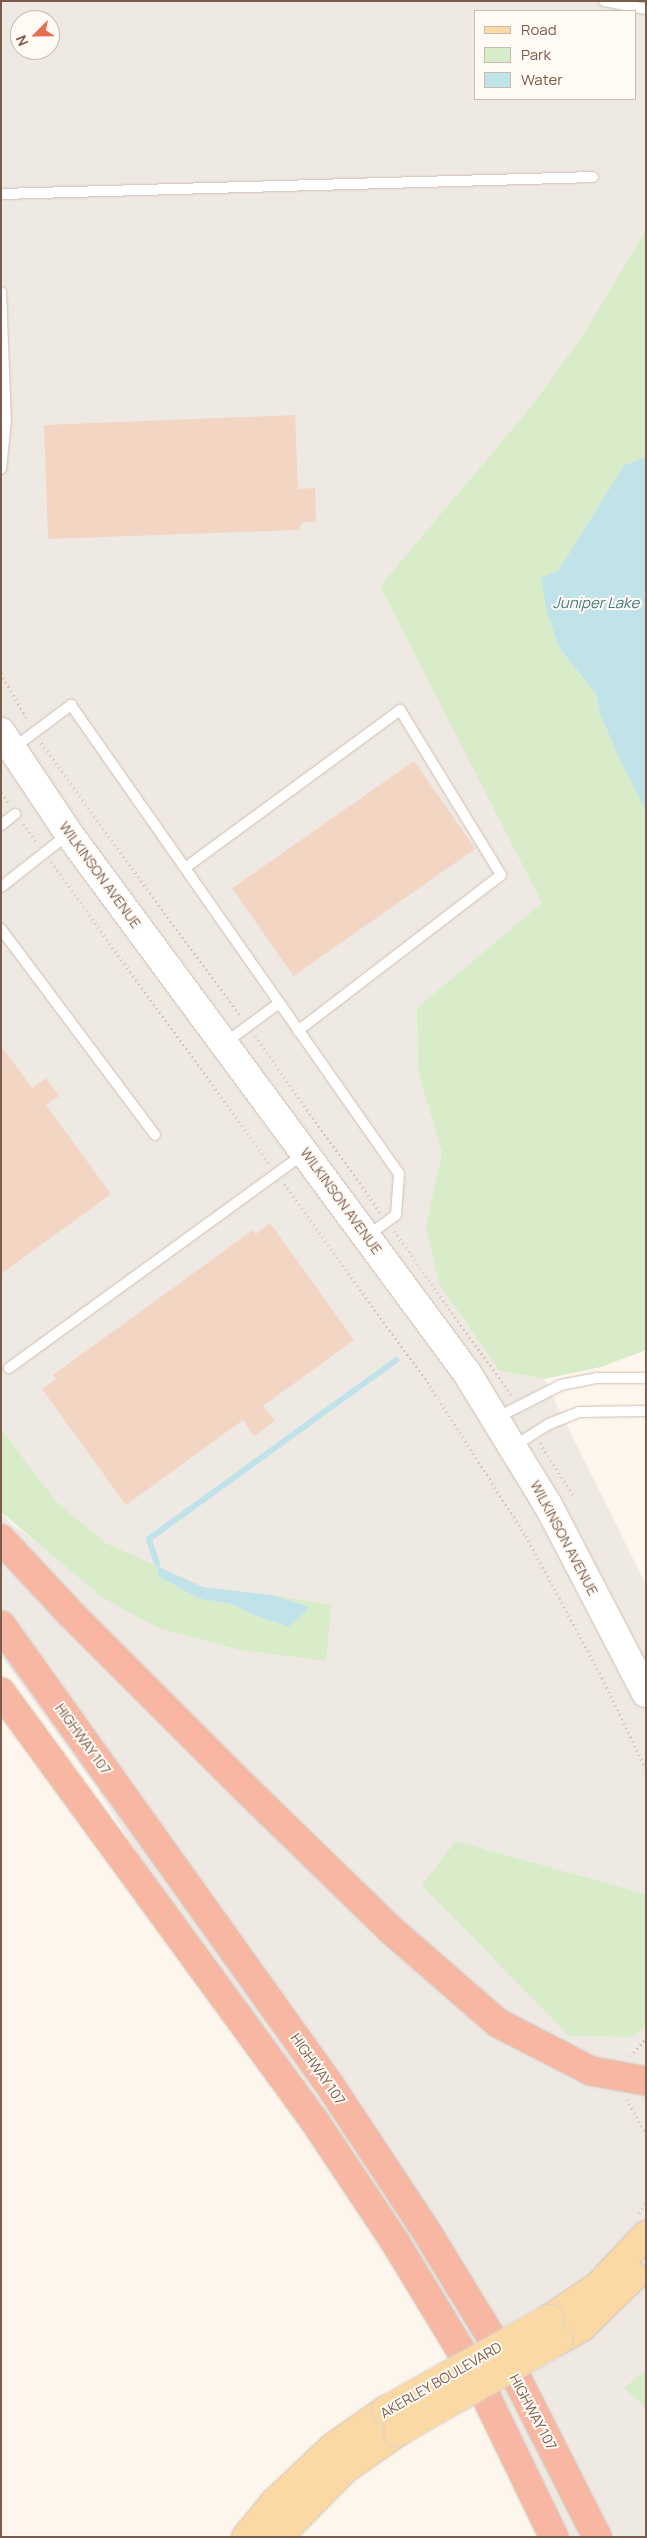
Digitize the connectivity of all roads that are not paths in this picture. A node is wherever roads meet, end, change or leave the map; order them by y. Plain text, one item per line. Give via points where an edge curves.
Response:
1 (604, 1) edge
2 (646, 9) edge
3 (593, 177) dead end
4 (1, 194) edge
5 (1, 292) edge
6 (4, 420) edge
7 (1, 469) edge
8 (6, 741) edge
9 (15, 814) road end
10 (1, 825) edge
11 (69, 834) junction
12 (185, 868) junction
13 (1, 887) edge
14 (1, 929) edge
15 (279, 1003) junction
16 (298, 1031) junction
17 (225, 1043) junction
18 (155, 1135) dead end
19 (305, 1153) junction
20 (377, 1229) junction
21 (9, 1368) dead end
22 (646, 1378) edge
23 (504, 1408) junction
24 (646, 1411) edge
25 (523, 1440) junction
26 (1, 1539) edge
27 (1, 1625) edge
28 (1, 1692) edge
29 (646, 1693) edge
30 (637, 2080) edge
31 (646, 2235) edge
32 (395, 2242) junction
33 (646, 2264) edge
34 (646, 2291) edge
35 (563, 2329) junction
36 (392, 2421) junction
37 (246, 2537) edge
38 (278, 2537) edge
39 (536, 2537) edge
40 (554, 2537) edge
41 (597, 2537) edge

1 - 2 lane
3 - 4 lane
5 - 6 lane
6 - 7 lane
8 - 11 street, WILKINSON AVENUE
8 - 12 lane via 34,732 71,705
9 - 10 lane
11 - 13 lane
11 - 17 street, WILKINSON AVENUE
12 - 15 lane
12 - 16 lane via 400,710 502,875
14 - 18 lane
15 - 16 lane
15 - 17 lane
16 - 20 lane via 399,1174 396,1215
17 - 19 street, WILKINSON AVENUE
19 - 20 street, WILKINSON AVENUE
19 - 21 lane
20 - 23 street, WILKINSON AVENUE via 467,1373
22 - 23 lane via 597,1378 562,1385
23 - 25 street, WILKINSON AVENUE
24 - 25 lane via 579,1412
25 - 29 street, WILKINSON AVENUE via 548,1505
26 - 30 highway via 70,1613 251,1794 391,1930 498,2023 591,2071
27 - 41 highway, HIGHWAY 107 via 329,2084 420,2221 518,2381
28 - 32 highway via 296,2095
31 - 35 main road, AKERLEY BOULEVARD
32 - 39 highway via 498,2439
32 - 40 highway via 476,2376
33 - 35 main road, AKERLEY BOULEVARD
34 - 35 main road
35 - 36 main road, AKERLEY BOULEVARD, bridge
36 - 37 main road, AKERLEY BOULEVARD via 333,2447 274,2504
36 - 38 main road, AKERLEY BOULEVARD

